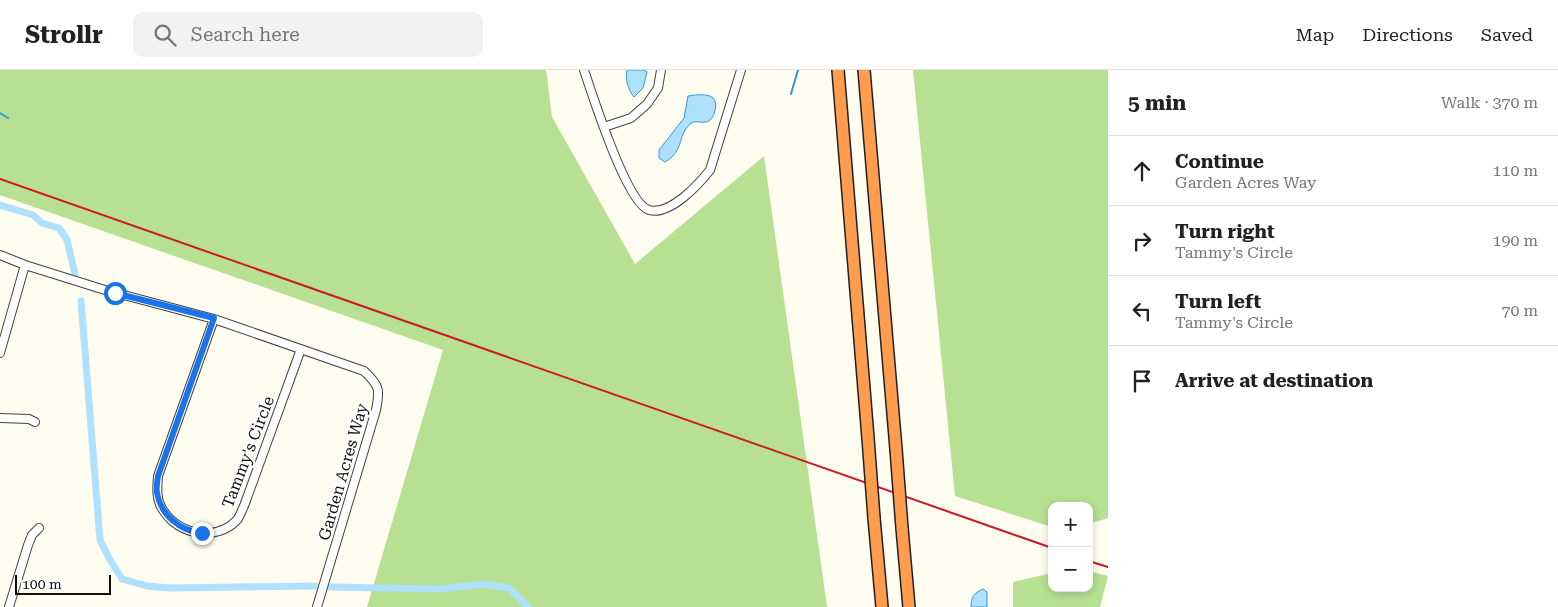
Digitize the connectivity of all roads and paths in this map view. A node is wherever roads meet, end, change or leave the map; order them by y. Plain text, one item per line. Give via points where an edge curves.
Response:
1 (584, 70) edge
2 (661, 70) edge
3 (741, 70) edge
4 (838, 70) edge
5 (864, 70) edge
6 (604, 127) junction
7 (0, 255) edge
8 (25, 265) junction
9 (214, 318) junction
10 (301, 348) junction
11 (0, 353) edge
12 (0, 418) edge
13 (35, 422) dead end
14 (40, 528) dead end
15 (9, 607) edge
16 (318, 607) edge
17 (882, 607) edge
18 (908, 607) edge

1 - 6 street
2 - 6 street via 658,88 647,104 631,118
3 - 6 street via 710,170 671,207 649,210 640,203 613,152
4 - 17 highway, bridge
5 - 18 highway, bridge
7 - 8 street, Garden Acres Way
8 - 9 street, Garden Acres Way
8 - 11 street
9 - 10 street, Garden Acres Way
9 - 10 street, Tammy's Circle via 158,476 156,492 163,510 174,522 191,532 208,534 237,520
10 - 16 street, Garden Acres Way via 364,371 375,381 379,391
12 - 13 street via 29,418
14 - 15 street via 30,540

